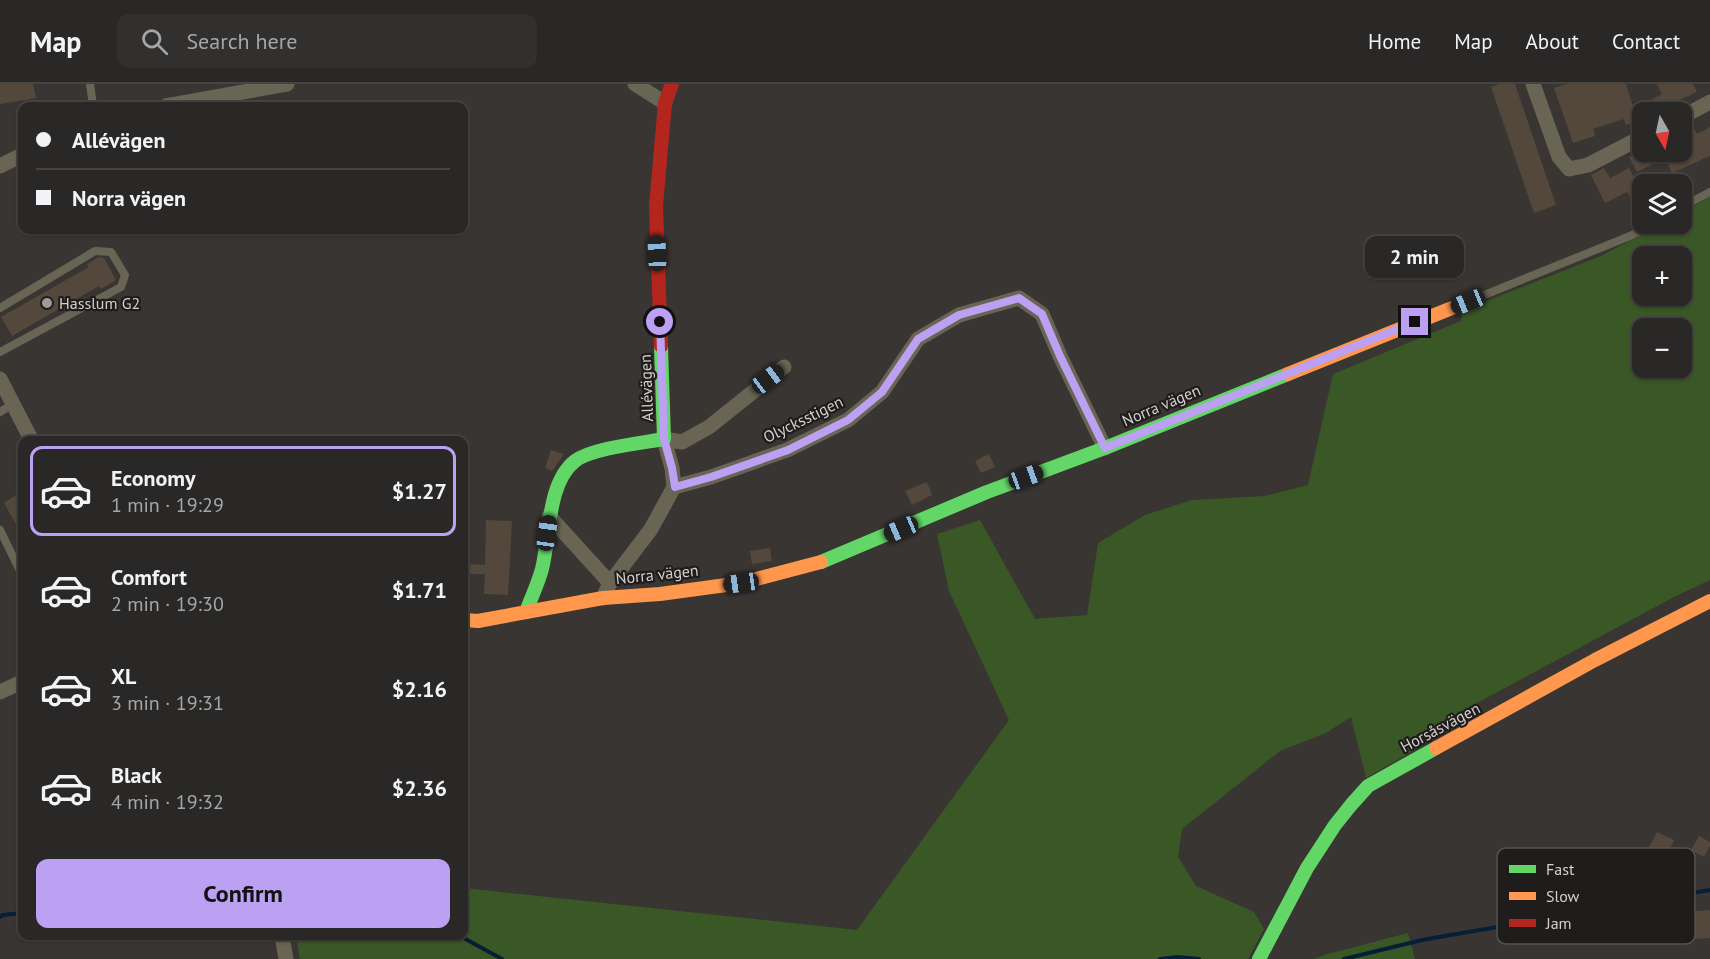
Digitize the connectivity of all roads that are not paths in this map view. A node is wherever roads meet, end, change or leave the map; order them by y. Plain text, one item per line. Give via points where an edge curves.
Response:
1 (90, 84) edge
2 (287, 84) edge
3 (635, 84) edge
4 (672, 84) edge
5 (1533, 84) edge
6 (92, 102) edge
7 (188, 102) edge
8 (1710, 102) edge
9 (665, 103) junction
10 (1692, 112) edge
11 (1632, 142) edge
12 (18, 157) edge
13 (0, 166) edge
14 (1710, 192) edge
15 (1692, 202) edge
16 (1634, 234) edge
17 (0, 308) edge
18 (1452, 308) joint
19 (0, 352) edge
20 (784, 367) dead end
21 (0, 379) edge
22 (6, 408) edge
23 (28, 436) edge
24 (664, 439) junction
25 (1105, 448) junction
26 (675, 487) junction
27 (549, 516) junction
28 (0, 530) edge
29 (18, 567) edge
30 (610, 583) junction
31 (603, 598) junction
32 (1710, 601) edge
33 (526, 612) junction
34 (468, 620) edge
35 (18, 684) edge
36 (0, 692) edge
37 (283, 940) edge
38 (286, 959) edge
39 (1259, 959) edge

1 - 6 lane
2 - 7 street
3 - 9 street
4 - 9 street, Allévägen
5 - 11 street via 1559,157 1569,170 1588,165
8 - 10 street
9 - 24 street, Allévägen via 656,206
12 - 13 street
14 - 15 lane
16 - 18 lane
17 - 19 lane via 95,251 111,252 125,275 121,287
18 - 25 street, Norra vägen
20 - 24 street via 709,428 682,442
21 - 22 street
22 - 23 street
24 - 26 street
24 - 27 street, Allévägen via 589,454 576,461 565,474
25 - 26 street, Olycksstigen via 1042,314 1019,298 959,315 918,339 882,392 848,420 788,450
25 - 31 street, Norra vägen via 987,492 829,560 741,583
26 - 30 street via 651,529
27 - 30 street
27 - 33 street, Allévägen via 542,567
28 - 29 lane
30 - 31 street
31 - 33 street, Norra vägen
32 - 39 street, Horsåsvägen via 1368,786 1335,823
33 - 34 street, Norra vägen
35 - 36 street
37 - 38 street

